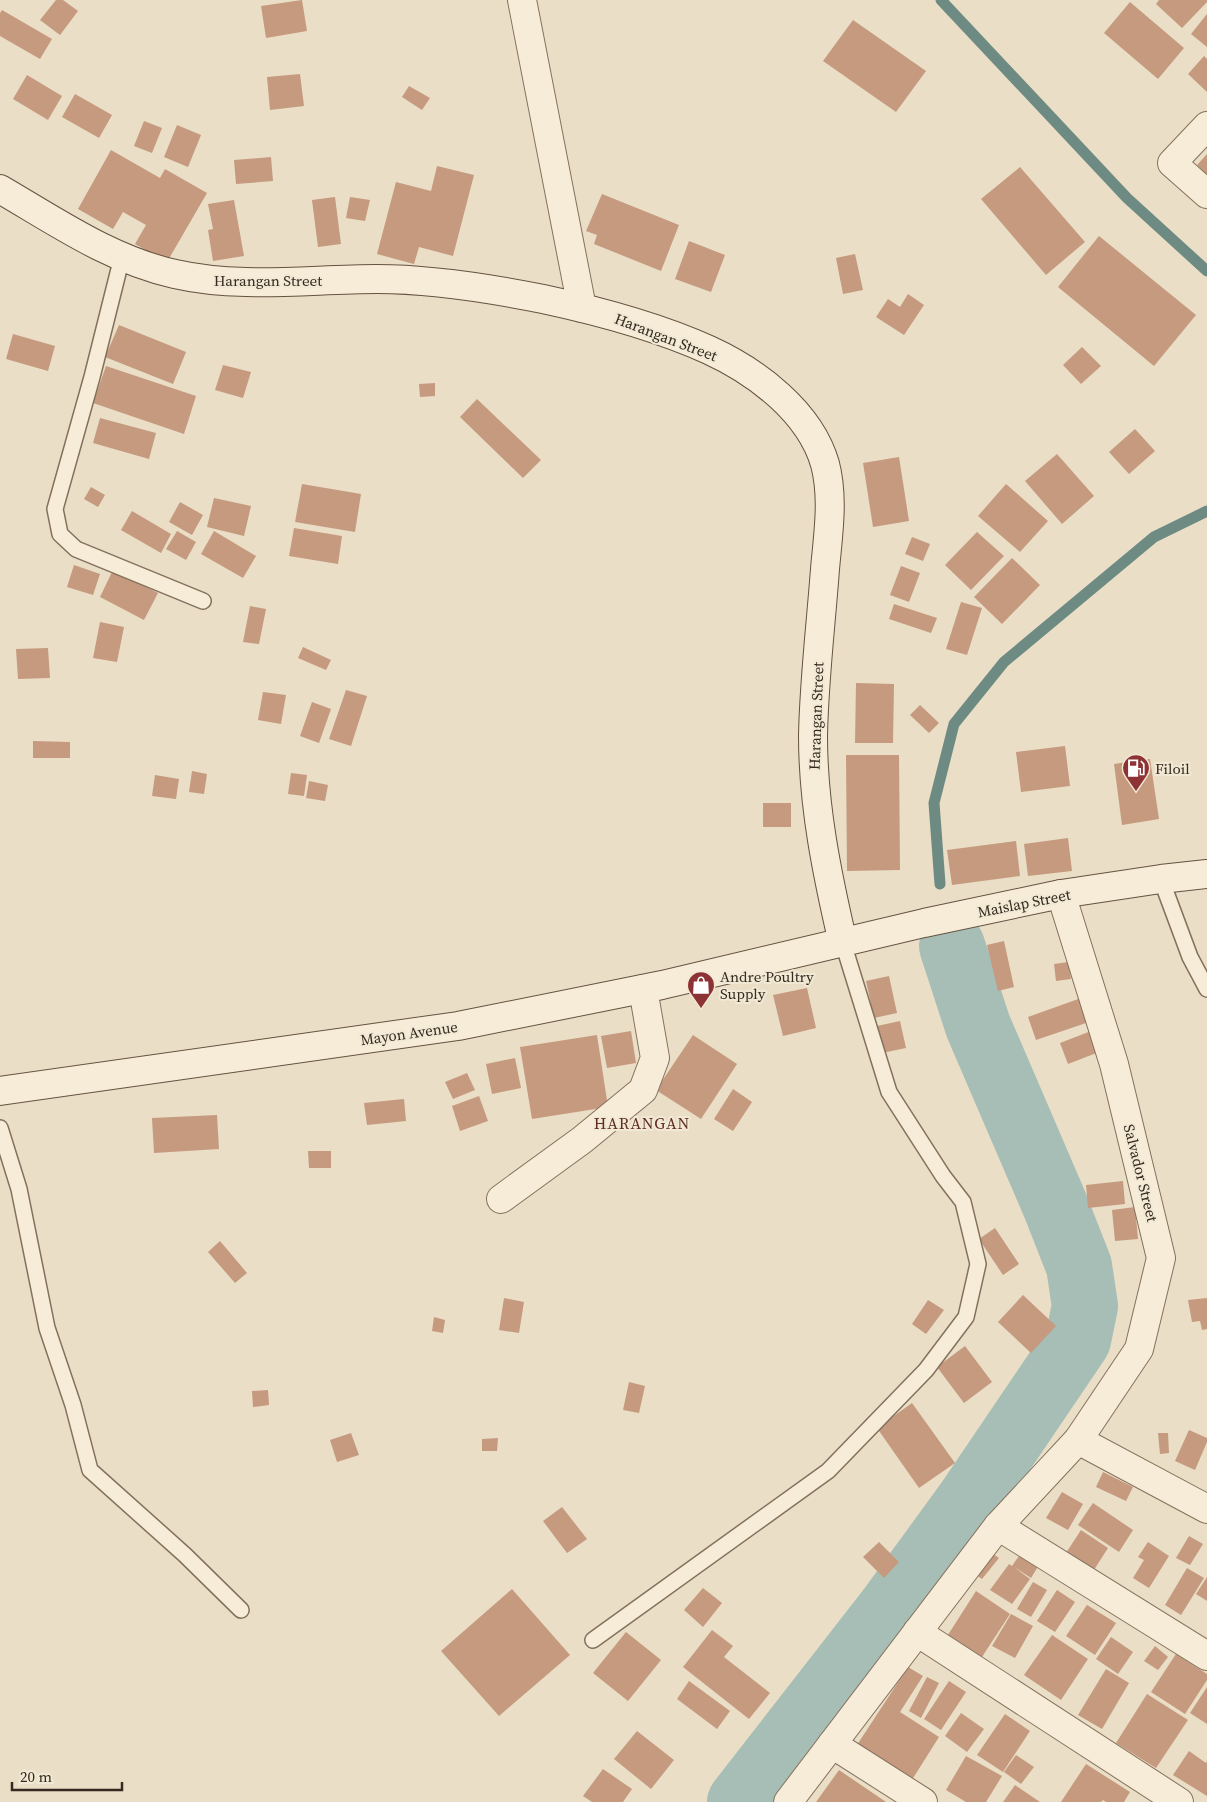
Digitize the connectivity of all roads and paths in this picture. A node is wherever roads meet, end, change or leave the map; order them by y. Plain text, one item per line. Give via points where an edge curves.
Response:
1 (522, 0) edge
2 (1207, 126) edge
3 (0, 188) edge
4 (1207, 194) edge
5 (122, 257) junction
6 (582, 308) junction
7 (203, 601) dead end
8 (1207, 874) edge
9 (1161, 879) junction
10 (1061, 894) junction
11 (842, 942) junction
12 (643, 989) junction
13 (1207, 989) edge
14 (0, 1091) edge
15 (0, 1128) edge
16 (502, 1198) dead end
17 (1078, 1440) junction
18 (1207, 1509) edge
19 (998, 1526) junction
20 (241, 1610) dead end
21 (917, 1632) junction
22 (593, 1640) dead end
23 (1207, 1656) edge
24 (832, 1744) junction
25 (788, 1802) edge
26 (923, 1802) edge
27 (1179, 1802) edge

1 - 6 main road
2 - 4 main road via 1172,163
3 - 5 main road, Harangan Street
5 - 6 main road, Harangan Street via 172,274 217,282 378,279 428,282 502,291
5 - 7 lane via 55,509 60,534 76,549
6 - 11 main road, Harangan Street via 640,324 710,351 752,375 791,406 814,436 825,466 829,493 815,688 815,780 822,842
8 - 9 main road, Maislap Street
9 - 10 main road, Maislap Street
9 - 13 lane via 1190,957
10 - 11 main road, Maislap Street
10 - 17 main road, Salvador Street via 1114,1064 1161,1258 1139,1349
11 - 12 main road, Mayon Avenue
11 - 22 lane via 889,1092 963,1202 978,1264 966,1317 926,1370 828,1471
12 - 14 main road, Mayon Avenue via 458,1026
12 - 16 main road via 655,1058 642,1090 582,1140
15 - 20 lane via 19,1189 47,1328 73,1405 90,1470
17 - 18 main road
17 - 19 main road, Salvador Street
19 - 21 main road, Salvador Street
19 - 23 main road
21 - 24 main road, Salvador Street
21 - 27 main road
24 - 25 main road, Salvador Street
24 - 26 main road

